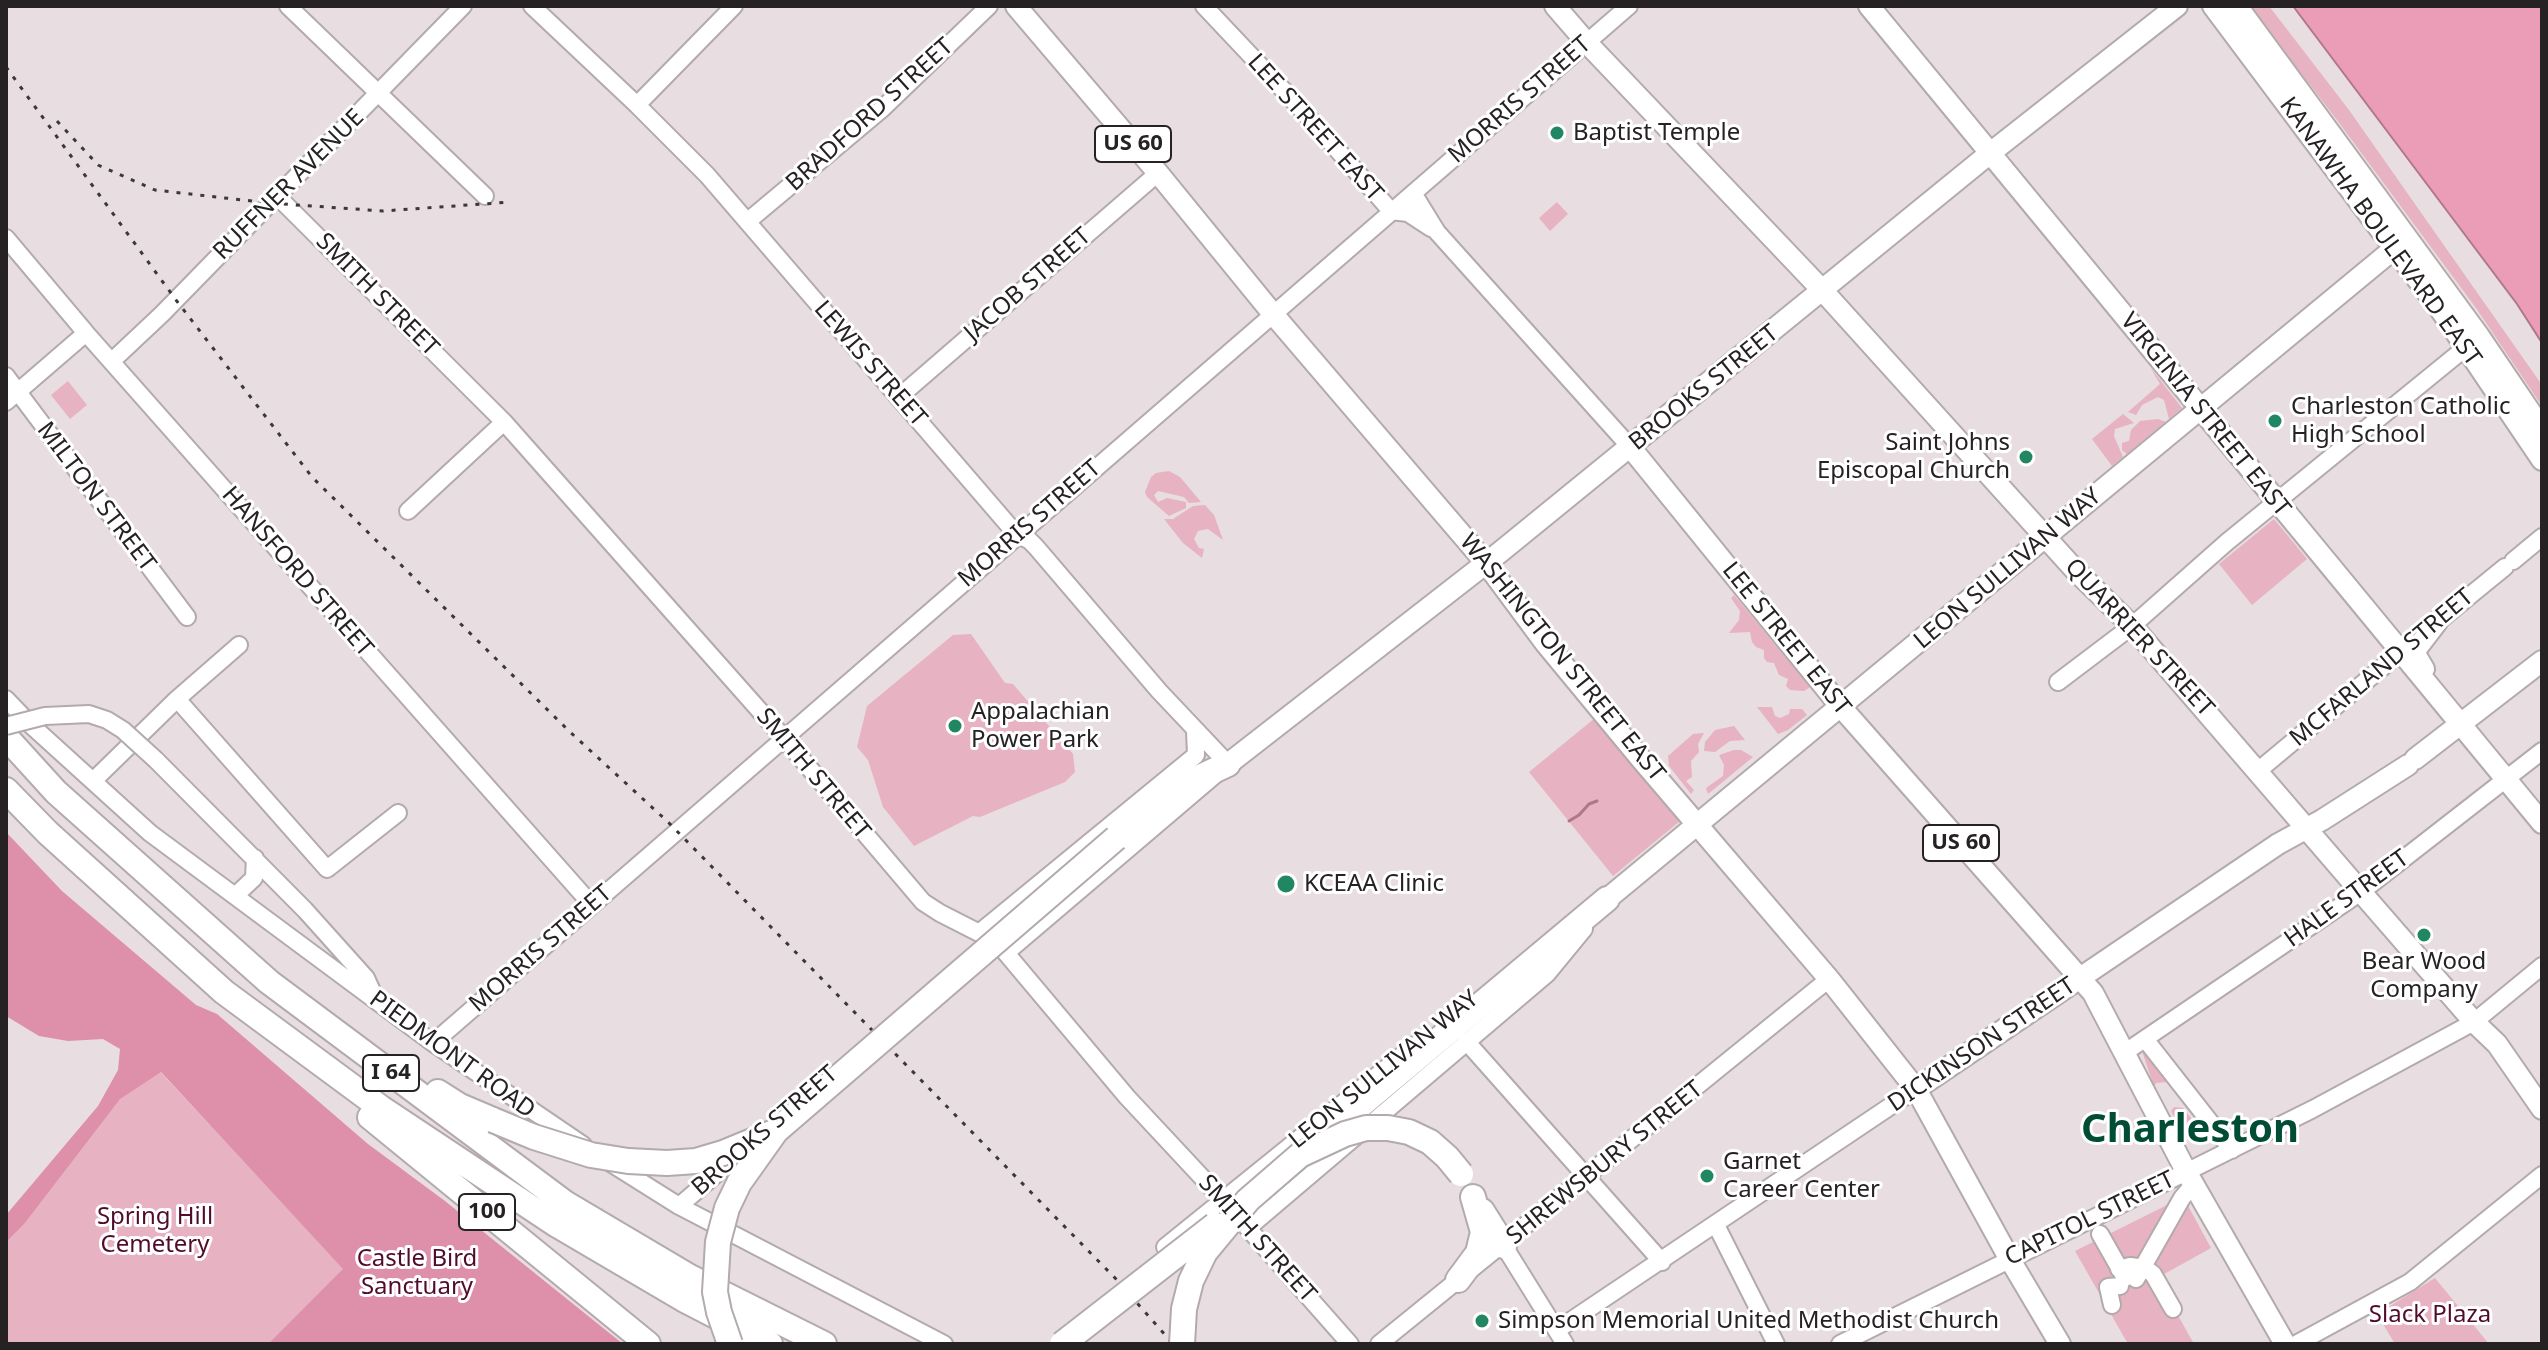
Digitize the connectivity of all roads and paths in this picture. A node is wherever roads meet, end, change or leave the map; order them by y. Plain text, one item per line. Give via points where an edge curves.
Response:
1 (288, 6) edge
2 (463, 6) edge
3 (532, 6) edge
4 (734, 6) edge
5 (989, 6) edge
6 (1016, 6) edge
7 (1204, 6) edge
8 (1555, 6) edge
9 (1629, 6) edge
10 (1869, 6) edge
11 (2177, 6) edge
12 (2213, 6) edge
13 (2237, 6) edge
14 (1587, 43) junction
15 (377, 95) junction
16 (637, 105) junction
17 (1989, 154) junction
18 (1158, 173) junction
19 (1413, 193) junction
20 (277, 196) junction
21 (485, 196) dead end
22 (1391, 211) junction
23 (748, 221) junction
24 (1437, 232) junction
25 (6, 238) edge
26 (2401, 244) junction
27 (1823, 291) junction
28 (1273, 314) junction
29 (86, 333) junction
30 (2472, 342) junction
31 (112, 361) junction
32 (6, 376) edge
33 (12, 397) edge
34 (899, 397) junction
35 (2201, 410) junction
36 (504, 422) junction
37 (2542, 429) edge
38 (1631, 448) junction
39 (2542, 460) edge
40 (2276, 503) junction
41 (408, 511) dead end
42 (1017, 535) junction
43 (2046, 537) junction
44 (2542, 537) edge
45 (1486, 563) junction
46 (187, 617) dead end
47 (2437, 622) junction
48 (2132, 626) junction
49 (239, 645) dead end
50 (2401, 652) junction
51 (2542, 661) edge
52 (2425, 680) junction
53 (2058, 682) dead end
54 (2514, 685) junction
55 (6, 699) edge
56 (177, 699) junction
57 (1841, 707) junction
58 (2462, 723) junction
59 (6, 726) edge
60 (6, 737) edge
61 (783, 737) junction
62 (1196, 743) junction
63 (2542, 751) edge
64 (1228, 764) junction
65 (2259, 770) junction
66 (2499, 773) junction
67 (93, 781) junction
68 (1185, 784) junction
69 (6, 790) edge
70 (398, 813) dead end
71 (2542, 823) edge
72 (1699, 824) junction
73 (2307, 827) junction
74 (255, 858) junction
75 (2361, 892) junction
76 (235, 896) junction
77 (1607, 899) junction
78 (591, 904) junction
79 (979, 933) junction
80 (1006, 953) junction
81 (2542, 966) edge
82 (1829, 979) junction
83 (2081, 979) junction
84 (269, 982) junction
85 (377, 1001) junction
86 (2474, 1022) junction
87 (2145, 1039) junction
88 (1466, 1041) junction
89 (433, 1043) junction
90 (2124, 1053) junction
91 (852, 1056) dead end
92 (333, 1073) junction
93 (1916, 1089) junction
94 (2542, 1109) edge
95 (776, 1131) junction
96 (2232, 1150) junction
97 (1300, 1155) junction
98 (2542, 1175) edge
99 (1588, 1177) junction
100 (2190, 1179) junction
101 (1473, 1197) junction
102 (1236, 1200) junction
103 (679, 1206) junction
104 (1716, 1225) junction
105 (1248, 1228) junction
106 (2100, 1234) dead end
107 (1504, 1246) junction
108 (1165, 1247) dead end
109 (2009, 1258) junction
110 (1662, 1262) junction
111 (1458, 1280) junction
112 (2123, 1286) junction
113 (2173, 1309) dead end
114 (1561, 1337) edge
115 (648, 1344) edge
116 (730, 1344) edge
117 (770, 1344) edge
118 (824, 1344) edge
119 (944, 1344) edge
120 (1062, 1344) edge
121 (1182, 1344) edge
122 (1350, 1344) edge
123 (1379, 1344) edge
124 (1776, 1344) edge
125 (1840, 1344) edge
126 (2060, 1344) edge
127 (2285, 1344) edge
128 (2296, 1344) edge

1 - 15 street
2 - 15 street, RUFFNER AVENUE
3 - 16 street, LEWIS STREET
4 - 16 street
5 - 23 street, BRADFORD STREET via 883,108
6 - 18 main road, WASHINGTON STREET EAST / US 60
7 - 22 street, LEE STREET EAST
8 - 14 main road, QUARRIER STREET
9 - 14 street, MORRIS STREET
10 - 17 main road, VIRGINIA STREET EAST
11 - 17 main road, BROOKS STREET
12 - 26 main road, KANAWHA BOULEVARD EAST
13 - 26 main road, KANAWHA BOULEVARD EAST
14 - 19 street, MORRIS STREET
14 - 27 main road, QUARRIER STREET
15 - 20 street, RUFFNER AVENUE
15 - 21 street
16 - 23 street, LEWIS STREET
17 - 27 main road, BROOKS STREET
17 - 35 main road, VIRGINIA STREET EAST
18 - 28 main road, WASHINGTON STREET EAST / US 60
18 - 34 street, JACOB STREET
19 - 22 street, MORRIS STREET
19 - 24 street, LEE STREET EAST
20 - 31 street, RUFFNER AVENUE
20 - 36 street, SMITH STREET
22 - 24 street, LEE STREET EAST via 1408,213
22 - 28 street, MORRIS STREET
23 - 34 street, LEWIS STREET
24 - 38 street, LEE STREET EAST
25 - 29 street, HANSFORD STREET
26 - 30 main road, KANAWHA BOULEVARD EAST
26 - 35 main road, LEON SULLIVAN WAY
27 - 38 main road, BROOKS STREET
27 - 43 main road, QUARRIER STREET
28 - 42 street, MORRIS STREET
28 - 45 main road, WASHINGTON STREET EAST / US 60
29 - 31 street, HANSFORD STREET
29 - 33 street
30 - 37 main road, KANAWHA BOULEVARD EAST
30 - 39 main road, KANAWHA BOULEVARD EAST
30 - 40 street
31 - 78 street, HANSFORD STREET
32 - 33 street, MILTON STREET
33 - 46 street, MILTON STREET
34 - 42 street, LEWIS STREET
35 - 40 main road, VIRGINIA STREET EAST
35 - 43 main road, LEON SULLIVAN WAY
36 - 41 street
36 - 61 street, SMITH STREET
38 - 45 main road, BROOKS STREET
38 - 57 main road, LEE STREET EAST / US 60
40 - 48 street
40 - 50 main road, VIRGINIA STREET EAST
42 - 61 street, MORRIS STREET
42 - 62 street, LEWIS STREET via 1036,547
43 - 48 main road, QUARRIER STREET
43 - 57 main road, LEON SULLIVAN WAY
44 - 47 street, MCFARLAND STREET
45 - 64 main road, BROOKS STREET
45 - 72 main road, WASHINGTON STREET EAST / US 60 via 1546,644
47 - 50 street, MCFARLAND STREET
47 - 52 main road via 2414,652 2427,672
48 - 53 street
48 - 65 main road, QUARRIER STREET
49 - 56 street
50 - 52 main road, VIRGINIA STREET EAST
50 - 65 street, MCFARLAND STREET
51 - 54 main road
52 - 58 main road, VIRGINIA STREET EAST
54 - 58 main road, DICKINSON STREET
54 - 66 main road via 2514,698 2484,726
55 - 67 street, PIEDMONT ROAD
56 - 67 street
56 - 70 street via 327,869
57 - 72 main road, LEON SULLIVAN WAY
57 - 83 main road, LEE STREET EAST / US 60
58 - 66 main road, VIRGINIA STREET EAST
58 - 73 main road, DICKINSON STREET via 2381,784
59 - 74 street, bridge via 45,716 89,714 107,720 156,760
60 - 84 highway, I 64 via 56,792
61 - 78 street, MORRIS STREET
61 - 79 street, SMITH STREET via 923,902
62 - 64 street, LEWIS STREET
62 - 68 highway via 1194,768
62 - 79 street
63 - 66 street, HALE STREET
64 - 68 highway
64 - 80 street
65 - 73 main road, QUARRIER STREET
66 - 71 main road, VIRGINIA STREET EAST
66 - 75 street, HALE STREET
67 - 76 street, PIEDMONT ROAD via 150,833
68 - 95 highway, bridge
69 - 92 highway, I 64 via 224,992
72 - 77 main road, LEON SULLIVAN WAY
72 - 82 main road, WASHINGTON STREET EAST / US 60
73 - 75 main road, QUARRIER STREET
73 - 83 main road, DICKINSON STREET
74 - 76 street via 254,878
74 - 85 street via 366,978
75 - 86 main road, QUARRIER STREET
75 - 87 street, HALE STREET
76 - 85 street, PIEDMONT ROAD
77 - 88 street, LEON SULLIVAN WAY via 1547,974
77 - 97 highway, bridge
77 - 102 street, LEON SULLIVAN WAY via 1554,932 1315,1123
78 - 89 street, MORRIS STREET
79 - 80 street, SMITH STREET
80 - 102 street, SMITH STREET via 1127,1097
81 - 86 street, CAPITOL STREET
82 - 93 main road, WASHINGTON STREET EAST / US 60
82 - 99 street, SHREWSBURY STREET
83 - 90 main road, LEE STREET EAST / US 60
83 - 93 main road, DICKINSON STREET
84 - 95 highway, bridge via 460,1106 591,1155 696,1161
84 - 118 highway, I 64 via 565,1203 690,1277
85 - 89 street, PIEDMONT ROAD
86 - 94 main road, QUARRIER STREET via 2497,1044
86 - 96 street, CAPITOL STREET
87 - 90 street
87 - 96 street
88 - 99 street
88 - 105 street, LEON SULLIVAN WAY
89 - 103 street, PIEDMONT ROAD
90 - 100 main road, LEE STREET EAST / US 60
91 - 103 street, BROOKS STREET
92 - 115 highway, 100 via 356,1106
92 - 117 highway, I 64 via 557,1225
93 - 104 street, DICKINSON STREET
93 - 109 main road, WASHINGTON STREET EAST / US 60
95 - 116 highway, bridge via 739,1183 718,1242 715,1292
96 - 100 street, CAPITOL STREET
97 - 101 highway, bridge via 1366,1128 1409,1132 1447,1157
97 - 102 highway, bridge
98 - 128 street via 2410,1282
99 - 107 street, SHREWSBURY STREET
99 - 110 street
100 - 109 street, CAPITOL STREET
100 - 112 street
100 - 127 main road, LEE STREET EAST / US 60
101 - 107 highway
101 - 111 highway via 1483,1232 1478,1253
102 - 105 street, SMITH STREET
102 - 108 street, LEON SULLIVAN WAY
102 - 120 highway, bridge
102 - 121 highway, bridge via 1196,1271 1184,1309
103 - 119 street, PIEDMONT ROAD
104 - 110 street, DICKINSON STREET
104 - 124 street
105 - 122 street, SMITH STREET
106 - 112 street
107 - 111 street, SHREWSBURY STREET
107 - 114 street
109 - 125 street, CAPITOL STREET
109 - 126 main road, WASHINGTON STREET EAST / US 60
110 - 114 street, DICKINSON STREET
111 - 123 street, SHREWSBURY STREET
112 - 113 street via 2153,1274

